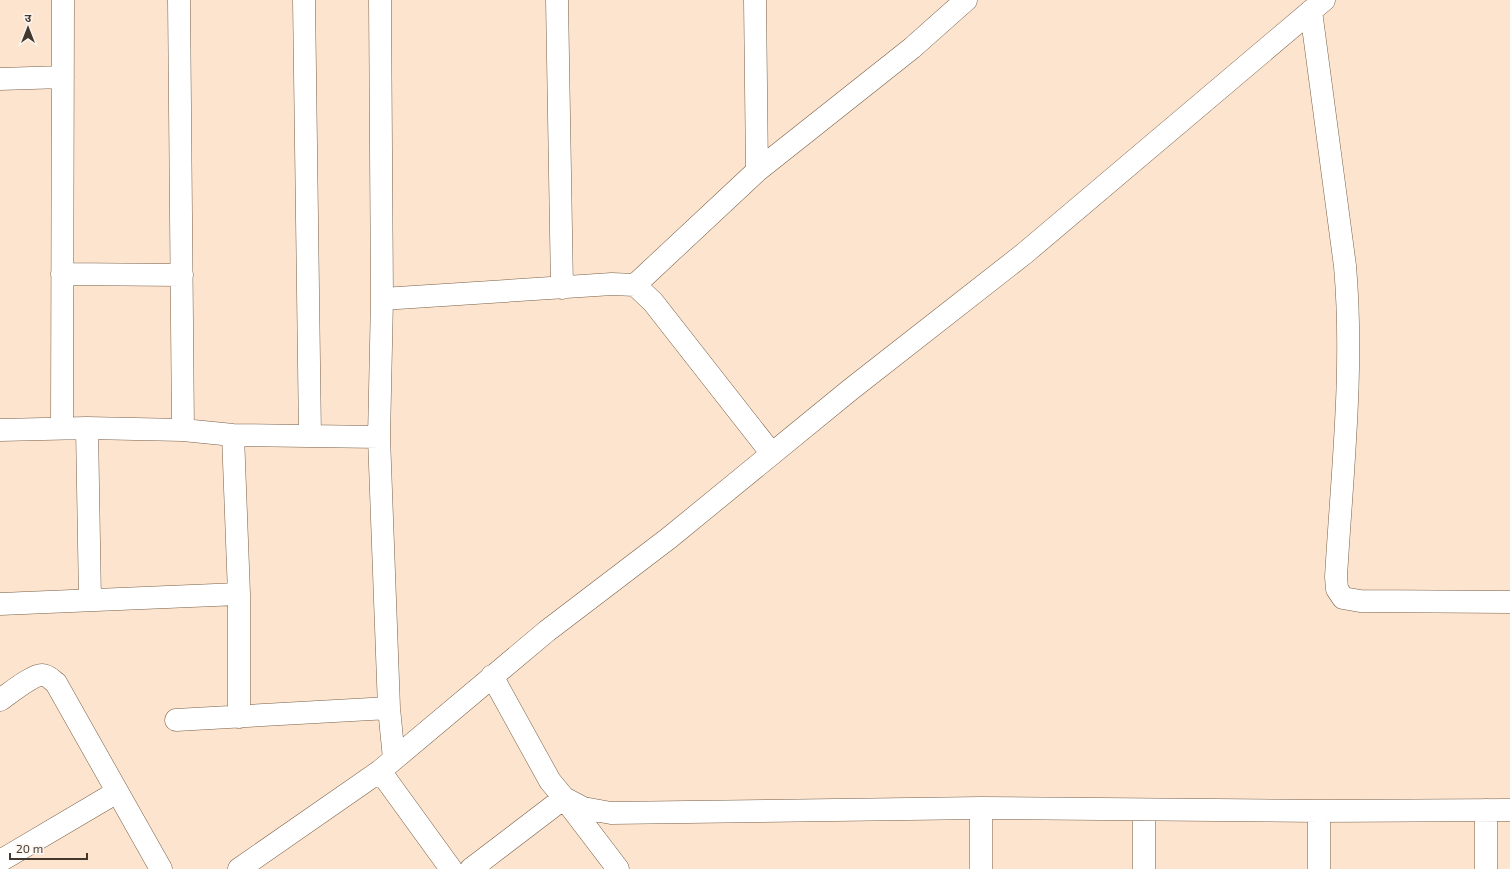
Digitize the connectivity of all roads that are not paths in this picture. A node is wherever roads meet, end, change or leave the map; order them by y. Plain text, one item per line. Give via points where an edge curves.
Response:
1 (63, 0) edge
2 (179, 0) edge
3 (304, 0) edge
4 (380, 0) edge
5 (557, 0) edge
6 (755, 0) edge
7 (966, 0) edge
8 (1318, 5) edge
9 (63, 77) junction
10 (0, 79) edge
11 (757, 171) junction
12 (62, 274) junction
13 (182, 275) junction
14 (635, 285) junction
15 (562, 288) junction
16 (382, 299) junction
17 (62, 428) junction
18 (87, 428) junction
19 (0, 430) edge
20 (183, 430) junction
21 (233, 435) junction
22 (310, 436) junction
23 (379, 437) junction
24 (772, 454) junction
25 (238, 594) junction
26 (90, 600) junction
27 (1510, 602) edge
28 (0, 604) edge
29 (492, 676) junction
30 (0, 700) edge
31 (389, 708) junction
32 (239, 717) junction
33 (176, 720) dead end
34 (387, 765) junction
35 (118, 792) junction
36 (564, 798) junction
37 (980, 808) junction
38 (1144, 810) junction
39 (1486, 810) junction
40 (1510, 810) edge
41 (1319, 811) junction
42 (0, 861) edge
43 (161, 869) edge
44 (239, 869) edge
45 (451, 869) edge
46 (471, 869) edge
47 (618, 869) edge
48 (981, 869) edge
49 (1144, 869) edge
50 (1319, 869) edge
51 (1486, 869) edge

1 - 9 street
2 - 13 street
3 - 22 street
4 - 16 street
5 - 15 street
6 - 11 street
7 - 11 street via 912,48
8 - 24 street via 1025,253
8 - 27 street via 1348,298 1349,363 1337,589 1342,598 1360,601
9 - 10 street
9 - 12 street
11 - 14 street
12 - 13 street
12 - 17 street
13 - 20 street
14 - 15 street
14 - 24 street via 654,302
15 - 16 street
16 - 23 street
17 - 18 street
17 - 19 street
18 - 20 street
18 - 26 street
20 - 21 street
21 - 22 street
21 - 25 street
22 - 23 street
23 - 31 street
24 - 29 street
25 - 26 street
25 - 32 street
26 - 28 street
29 - 34 street
29 - 36 street via 550,781
30 - 35 street via 33,678 42,675 49,677 56,683
31 - 32 street
31 - 34 street
32 - 33 street
34 - 44 street
34 - 45 street
35 - 42 street
35 - 43 street
36 - 37 street via 583,808 611,813
36 - 46 street
36 - 47 street
37 - 38 street
37 - 48 street
38 - 41 street
38 - 49 street
39 - 40 street
39 - 41 street
39 - 51 street
41 - 50 street

